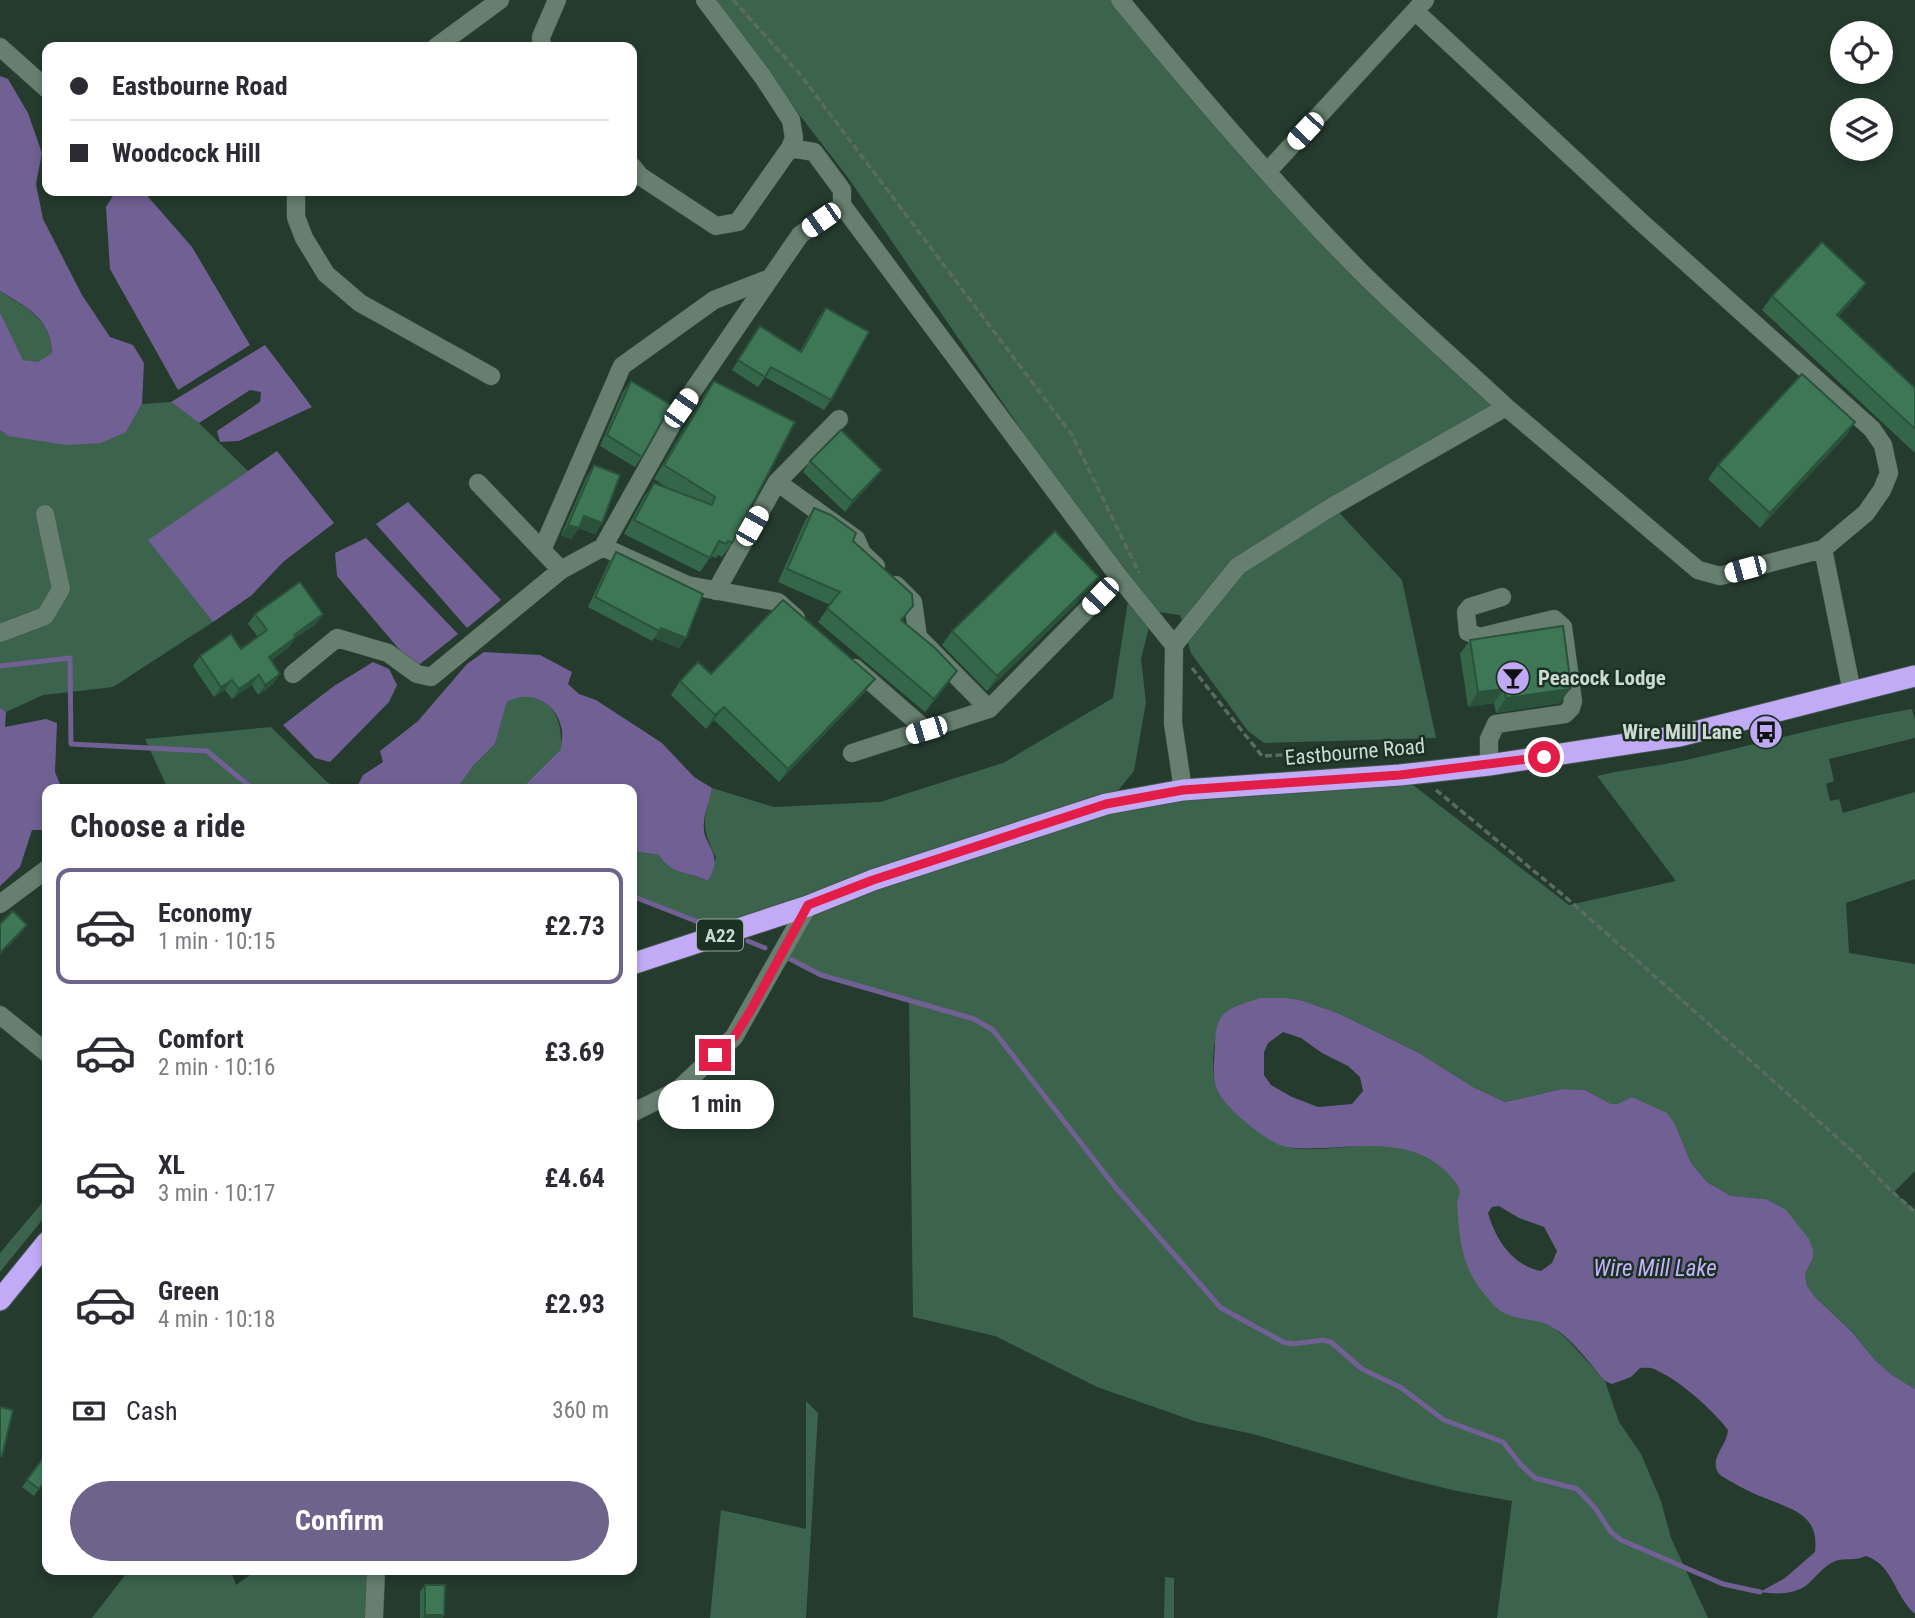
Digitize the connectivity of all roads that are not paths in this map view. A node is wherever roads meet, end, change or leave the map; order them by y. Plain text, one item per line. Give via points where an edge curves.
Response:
1 (500, 0) edge
2 (557, 0) edge
3 (705, 0) edge
4 (1120, 0) edge
5 (1420, 6) edge
6 (443, 42) edge
7 (542, 42) edge
8 (0, 47) edge
9 (42, 85) edge
10 (790, 148) junction
11 (1268, 171) junction
12 (637, 172) edge
13 (296, 196) edge
14 (842, 205) junction
15 (770, 278) junction
16 (491, 376) dead end
17 (1506, 407) junction
18 (839, 419) dead end
19 (777, 482) junction
20 (478, 483) dead end
21 (45, 514) dead end
22 (603, 547) junction
23 (1823, 549) junction
24 (542, 550) junction
25 (561, 570) junction
26 (1119, 577) junction
27 (716, 591) junction
28 (1502, 597) dead end
29 (810, 630) edge
30 (0, 633) edge
31 (1174, 645) junction
32 (841, 657) edge
33 (293, 674) dead end
34 (1915, 676) edge
35 (1852, 692) junction
36 (989, 709) junction
37 (926, 730) junction
38 (852, 753) dead end
39 (1489, 765) junction
40 (1183, 790) junction
41 (42, 873) edge
42 (0, 904) edge
43 (808, 905) junction
44 (637, 962) edge
45 (0, 1015) edge
46 (42, 1049) edge
47 (637, 1110) edge
48 (42, 1248) edge
49 (0, 1300) edge
50 (376, 1575) edge
51 (374, 1618) edge

1 - 6 street
2 - 7 street
3 - 10 street via 791,120 794,138
4 - 11 street
5 - 11 street
5 - 23 street via 1640,221 1872,429 1884,445 1889,473 1885,482 1866,513
8 - 9 street
10 - 12 street via 738,222 716,226
10 - 14 street via 814,152 842,190
11 - 17 street via 1362,272
13 - 16 street via 296,217 304,238 326,274 360,303
14 - 15 street via 800,235
14 - 26 street
15 - 22 street via 681,408
15 - 24 street via 714,300 622,366
17 - 23 street via 1698,570 1720,576
17 - 31 street via 1238,566
18 - 19 street
19 - 27 street
19 - 36 street via 856,539 862,553 913,602 918,637
20 - 24 street
21 - 30 street via 61,589 45,616
22 - 25 street
22 - 27 street via 688,585
23 - 35 street
24 - 25 street
25 - 33 street via 431,677 417,674 388,653 337,638
26 - 31 street
26 - 36 street
27 - 29 street via 778,603
28 - 39 street via 1470,607 1466,612 1468,632 1480,637 1553,619 1560,622 1573,701 1565,714 1496,724 1489,739
31 - 40 street via 1173,723
32 - 37 street
34 - 35 highway, Eastbourne Road / A22
35 - 39 highway, Eastbourne Road / A22 via 1679,736
36 - 37 street
37 - 38 street
39 - 40 highway, Eastbourne Road / A22
40 - 43 highway, Eastbourne Road / A22 via 1106,804
41 - 42 street
43 - 44 highway, A22
43 - 47 street via 734,1037 678,1090
45 - 46 street
48 - 49 highway
50 - 51 street

